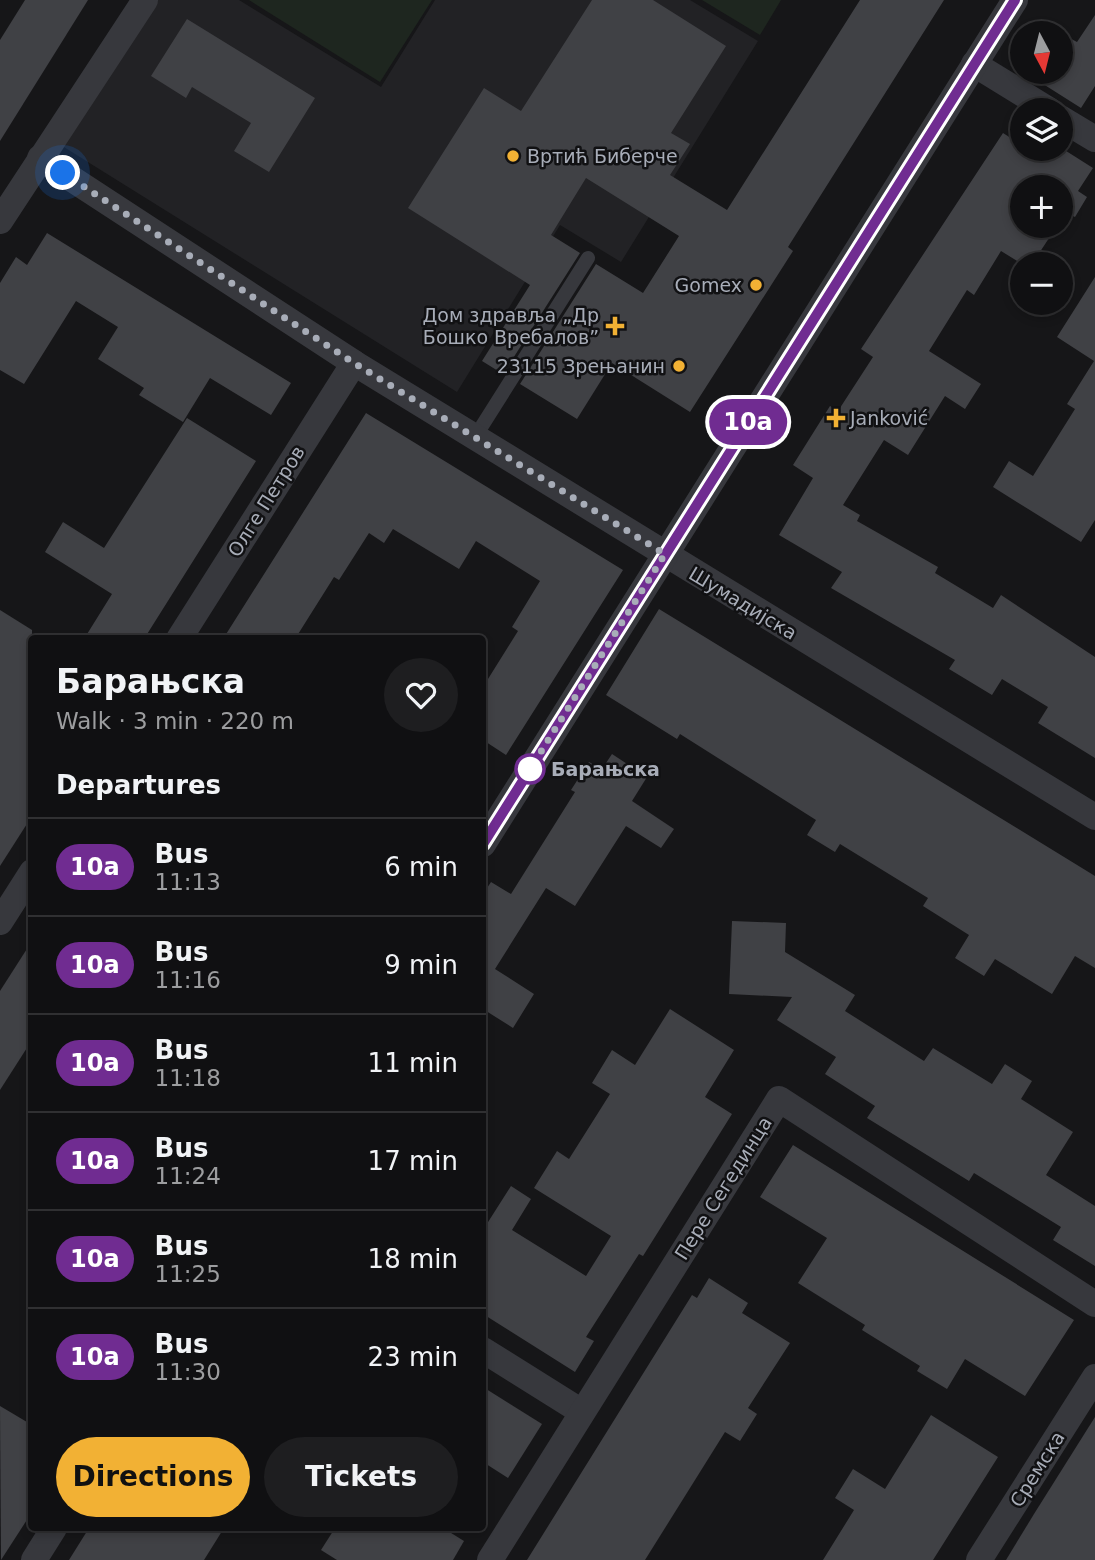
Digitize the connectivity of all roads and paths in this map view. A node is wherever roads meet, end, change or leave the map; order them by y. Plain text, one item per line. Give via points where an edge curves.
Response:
1 (145, 0) edge
2 (1014, 0) edge
3 (974, 64) junction
4 (1029, 98) edge
5 (1073, 126) edge
6 (1095, 139) edge
7 (40, 158) junction
8 (0, 221) edge
9 (588, 258) dead end
10 (354, 363) junction
11 (475, 438) junction
12 (665, 554) junction
13 (182, 635) edge
14 (1095, 817) edge
15 (486, 839) edge
16 (28, 878) edge
17 (0, 922) edge
18 (1095, 1304) edge
19 (486, 1352) edge
20 (1095, 1377) edge
21 (582, 1412) junction
22 (52, 1531) edge
23 (34, 1560) edge
24 (490, 1560) edge
25 (979, 1560) edge

1 - 7 street
2 - 3 street
3 - 4 street
3 - 12 street
5 - 6 street
7 - 8 street
7 - 10 street, Шумадијска
9 - 11 lane
10 - 11 street, Шумадијска
10 - 13 street, Олге Петров
11 - 12 street, Шумадијска
12 - 14 street, Шумадијска
12 - 15 street
16 - 17 street
18 - 21 street, Пере Сегединца via 779,1100
19 - 21 street
20 - 25 street, Сремска
21 - 24 street, Пере Сегединца
22 - 23 street

